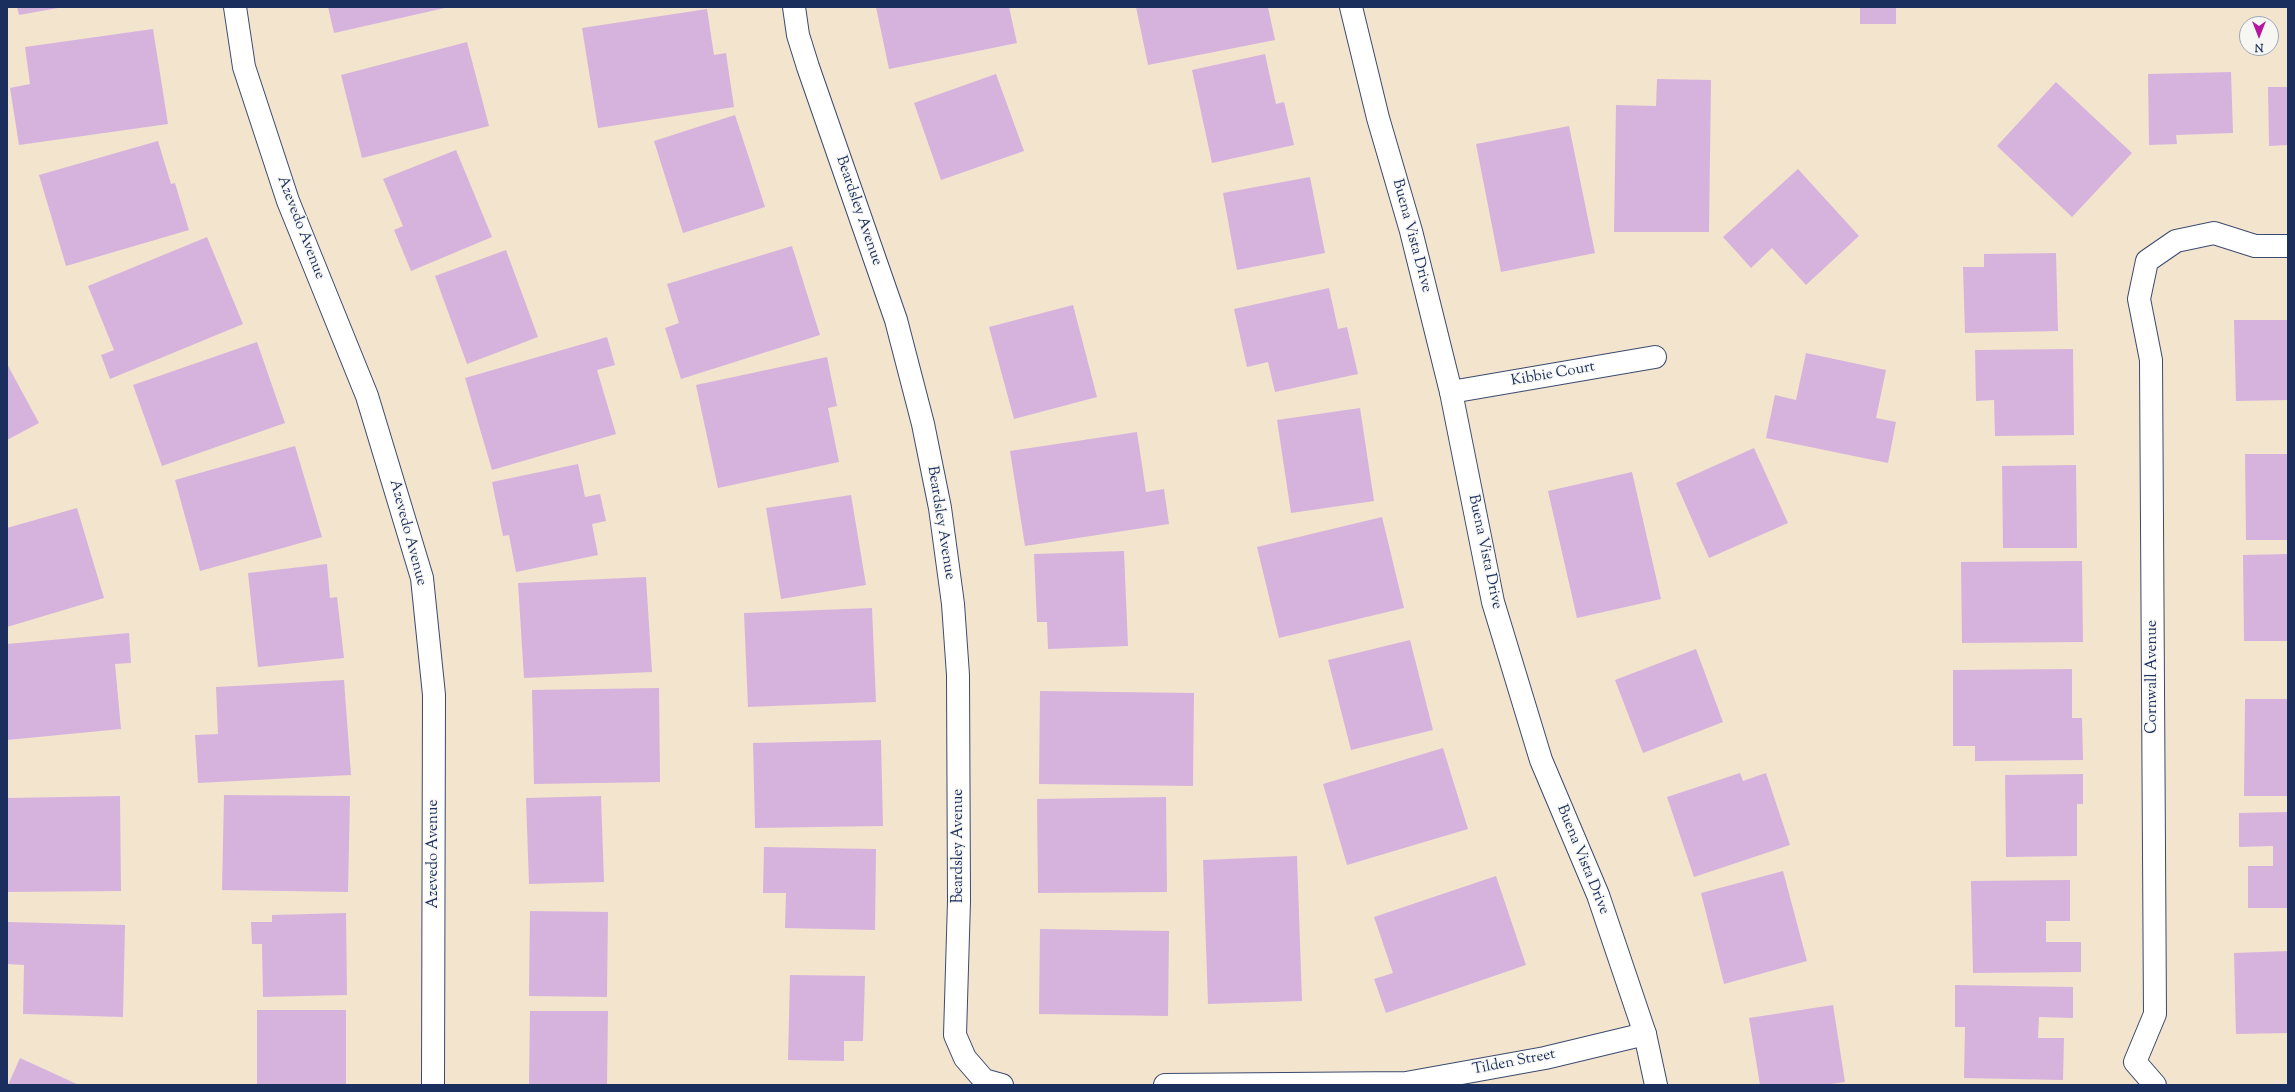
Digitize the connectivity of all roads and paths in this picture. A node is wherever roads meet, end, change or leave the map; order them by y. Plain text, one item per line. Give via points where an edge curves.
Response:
1 (235, 7) edge
2 (794, 7) edge
3 (1351, 7) edge
4 (2288, 246) edge
5 (1655, 357) dead end
6 (1451, 392) junction
7 (1645, 1034) junction
8 (433, 1085) edge
9 (1002, 1085) edge
10 (1165, 1085) edge
11 (1656, 1085) edge
12 (2155, 1085) edge

1 - 8 street, Azevedo Avenue via 244,67 288,201 367,396 422,578 434,695
2 - 9 street, Beardsley Avenue via 798,35 808,67 896,320 923,424 940,508 953,604 958,675 959,901 955,1035 965,1058 984,1080
3 - 6 street, Buena Vista Drive
4 - 12 street, Cornwall Avenue via 2255,246 2214,233 2176,240 2147,260 2139,299 2151,360 2155,1014 2135,1062
5 - 6 street, Kibbie Court
6 - 7 street, Buena Vista Drive via 1493,602 1541,760 1598,894
7 - 10 street, Tilden Street via 1546,1058 1406,1083
7 - 11 street, Buena Vista Drive

